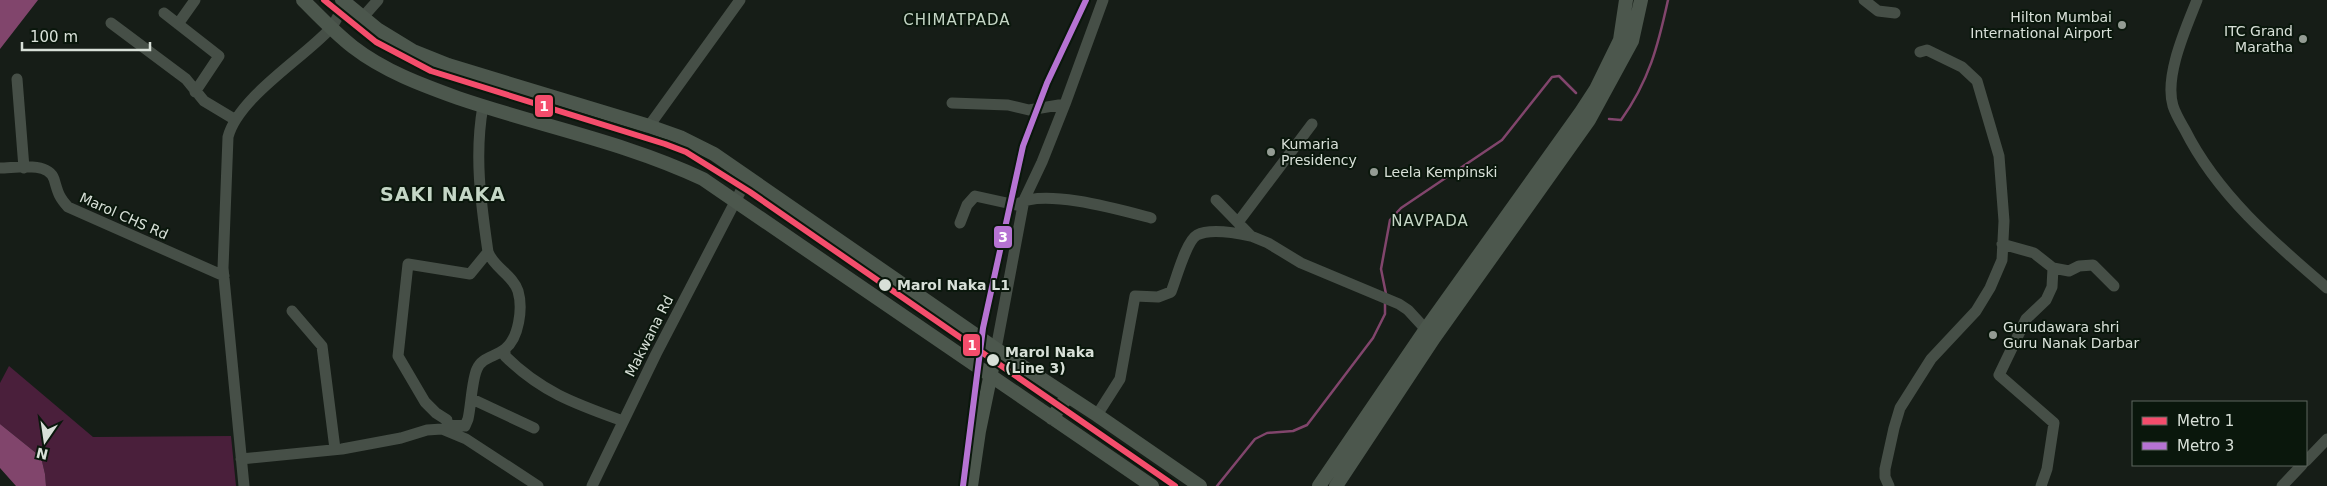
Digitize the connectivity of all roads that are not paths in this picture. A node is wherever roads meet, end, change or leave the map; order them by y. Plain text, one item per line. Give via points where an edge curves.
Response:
1 (196, 0) edge
2 (303, 0) edge
3 (378, 0) edge
4 (740, 0) edge
5 (1103, 0) edge
6 (1626, 0) edge
7 (1641, 0) edge
8 (1864, 0) edge
9 (2197, 0) edge
10 (344, 1) edge
11 (164, 13) dead end
12 (1895, 13) dead end
13 (363, 18) junction
14 (111, 23) dead end
15 (178, 24) junction
16 (331, 28) junction
17 (1920, 52) dead end
18 (17, 79) dead end
19 (195, 92) junction
20 (952, 103) dead end
21 (1065, 104) junction
22 (483, 106) junction
23 (234, 119) junction
24 (1312, 124) dead end
25 (650, 126) junction
26 (0, 168) edge
27 (24, 168) junction
28 (748, 177) junction
29 (1024, 200) junction
30 (1216, 200) dead end
31 (735, 201) junction
32 (1151, 218) dead end
33 (1239, 222) junction
34 (960, 223) dead end
35 (1251, 236) junction
36 (2002, 244) junction
37 (488, 252) junction
38 (2053, 268) junction
39 (224, 276) junction
40 (2114, 286) dead end
41 (2327, 288) edge
42 (292, 311) dead end
43 (1430, 334) junction
44 (505, 349) junction
45 (996, 349) junction
46 (992, 376) junction
47 (1067, 396) junction
48 (472, 400) junction
49 (1098, 415) junction
50 (1052, 418) junction
51 (623, 421) junction
52 (534, 428) dead end
53 (2327, 439) edge
54 (334, 449) junction
55 (241, 459) junction
56 (2307, 460) edge
57 (2301, 466) edge
58 (244, 486) edge
59 (538, 486) edge
60 (592, 486) edge
61 (971, 486) edge
62 (1152, 486) edge
63 (1200, 486) edge
64 (1319, 486) edge
65 (1336, 486) edge
66 (1889, 486) edge
67 (2041, 486) edge
68 (2282, 486) edge

1 - 15 street
2 - 16 main road
3 - 13 street
4 - 25 street
5 - 21 street
6 - 43 main road via 1620,40 1596,89
7 - 43 main road via 1632,41 1589,120
8 - 12 street via 1878,10
9 - 41 street via 2178,49 2172,83 2173,106 2219,186 2288,255
10 - 13 main road
10 - 16 street
11 - 15 street
13 - 25 main road via 413,51 448,65
14 - 19 street via 186,79
15 - 19 street via 219,56
16 - 22 main road via 354,47 417,83
16 - 23 street
17 - 36 street via 1927,50 1962,67 1977,81 1999,156 2004,221
18 - 27 street
19 - 23 street
20 - 21 street via 1008,105 1029,110
21 - 29 street
22 - 31 main road via 668,162 704,179
22 - 37 street via 478,134 478,182
23 - 39 street via 228,136
24 - 33 street
25 - 28 main road via 714,154
26 - 27 street, Marol CHS Rd
27 - 39 street, Marol CHS Rd via 48,171 54,177 58,196 68,207
28 - 31 street, Makwana Rd
28 - 45 main road
29 - 32 street via 1057,199
29 - 34 street via 1016,205 975,196 967,205
29 - 45 street
30 - 33 street
31 - 46 main road
31 - 51 street, Makwana Rd
33 - 35 street
35 - 43 street via 1301,263 1399,304
35 - 49 street via 1220,232 1197,235 1189,243 1170,292 1158,297 1135,296 1120,379
36 - 38 street via 2034,253
36 - 66 street via 2002,260 1976,311 1931,359 1900,408 1885,469
37 - 44 street via 492,262 514,283 518,292 516,334
37 - 48 street via 470,274 408,264 398,356 425,402 447,420 447,424 465,426
38 - 40 street via 2069,271 2078,266 2093,265
38 - 67 street via 2052,288 2046,300 2026,319 1999,375 2054,423
39 - 55 street
42 - 54 street via 322,346
43 - 64 main road
43 - 65 main road
44 - 48 street via 487,358 477,369
44 - 51 street via 505,356 522,373 547,391
45 - 46 main road
45 - 47 main road
46 - 50 main road
46 - 61 main road
47 - 49 main road
47 - 50 main road
48 - 52 street
49 - 63 main road
50 - 62 main road
51 - 60 street, Makwana Rd
53 - 56 street
54 - 55 street
54 - 59 street via 442,429 466,439
55 - 58 street
57 - 68 street

